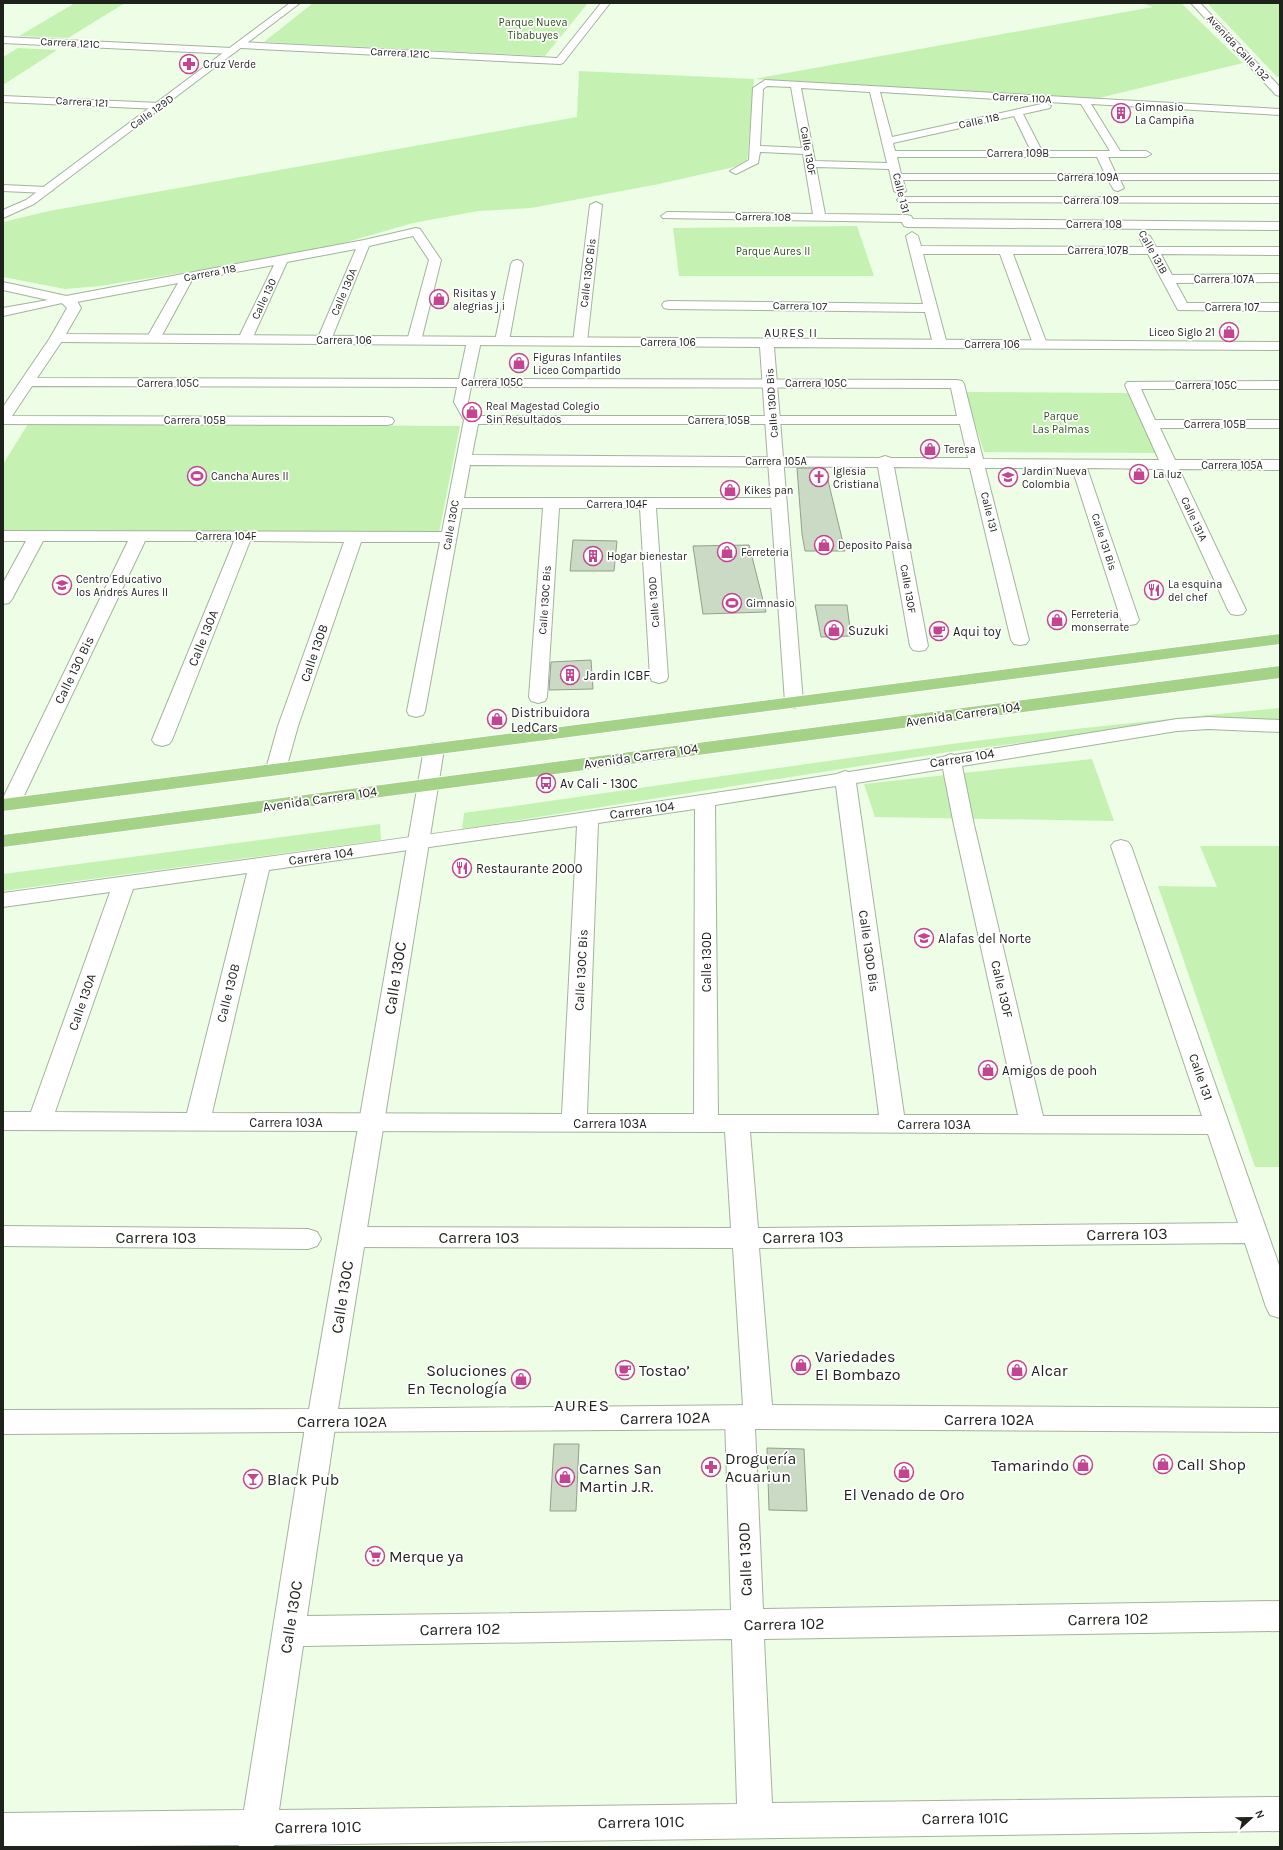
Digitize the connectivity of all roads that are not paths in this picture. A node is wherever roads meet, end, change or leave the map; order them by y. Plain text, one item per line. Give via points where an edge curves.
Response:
1 (296, 3) edge
2 (606, 3) edge
3 (1195, 3) edge
4 (3, 40) edge
5 (236, 48) junction
6 (1280, 80) edge
7 (1270, 82) junction
8 (796, 84) junction
9 (874, 89) junction
10 (1280, 93) edge
11 (3, 99) edge
12 (1071, 101) junction
13 (1084, 101) junction
14 (160, 106) junction
15 (1280, 112) edge
16 (1017, 113) junction
17 (953, 127) junction
18 (888, 142) junction
19 (755, 150) junction
20 (808, 151) junction
21 (961, 153) junction
22 (1038, 153) junction
23 (891, 154) junction
24 (1100, 154) junction
25 (1117, 154) junction
26 (1146, 154) dead end
27 (810, 164) junction
28 (736, 171) dead end
29 (895, 171) junction
30 (1113, 177) junction
31 (1280, 177) edge
32 (3, 188) edge
33 (47, 190) junction
34 (902, 200) junction
35 (1125, 200) junction
36 (1280, 200) edge
37 (596, 205) dead end
38 (3, 214) edge
39 (667, 216) dead end
40 (820, 218) junction
41 (908, 221) junction
42 (1138, 225) junction
43 (1280, 226) edge
44 (364, 244) junction
45 (915, 250) junction
46 (1005, 250) junction
47 (1152, 250) junction
48 (1280, 251) edge
49 (283, 258) junction
50 (517, 264) dead end
51 (187, 278) junction
52 (1280, 278) edge
53 (1168, 279) junction
54 (3, 286) edge
55 (69, 302) junction
56 (669, 305) dead end
57 (1280, 307) edge
58 (930, 308) junction
59 (1183, 308) joint
60 (3, 312) edge
61 (56, 338) junction
62 (153, 339) junction
63 (245, 340) junction
64 (324, 340) junction
65 (414, 341) junction
66 (474, 341) junction
67 (502, 341) junction
68 (580, 342) junction
69 (767, 343) junction
70 (940, 344) junction
71 (1040, 344) junction
72 (1280, 346) edge
73 (27, 382) junction
74 (465, 382) junction
75 (770, 383) junction
76 (957, 384) joint
77 (1132, 385) joint
78 (1280, 385) edge
79 (3, 419) edge
80 (471, 420) junction
81 (773, 420) junction
82 (966, 420) junction
83 (387, 421) dead end
84 (1150, 424) junction
85 (1280, 424) edge
86 (464, 460) junction
87 (776, 461) junction
88 (885, 461) junction
89 (977, 462) junction
90 (1078, 464) junction
91 (1169, 465) junction
92 (1276, 465) edge
93 (1280, 481) edge
94 (779, 503) junction
95 (455, 504) junction
96 (551, 504) junction
97 (648, 504) junction
98 (3, 536) edge
99 (36, 536) junction
100 (139, 536) junction
101 (244, 536) junction
102 (354, 537) junction
103 (449, 537) junction
104 (3, 599) edge
105 (1237, 610) dead end
106 (1130, 620) dead end
107 (1280, 639) edge
108 (1020, 640) dead end
109 (919, 646) dead end
110 (1280, 672) edge
111 (659, 677) dead end
112 (538, 696) dead end
113 (794, 702) junction
114 (416, 711) dead end
115 (1280, 726) edge
116 (162, 740) dead end
117 (434, 749) junction
118 (951, 760) junction
119 (276, 769) junction
120 (845, 777) junction
121 (427, 784) junction
122 (705, 801) junction
123 (6, 805) edge
124 (588, 817) junction
125 (3, 842) edge
126 (417, 843) junction
127 (1121, 846) dead end
128 (260, 865) junction
129 (124, 884) junction
130 (3, 900) edge
131 (3, 1121) edge
132 (40, 1121) junction
133 (197, 1122) junction
134 (371, 1122) junction
135 (574, 1123) junction
136 (706, 1124) junction
137 (737, 1124) junction
138 (893, 1124) junction
139 (1033, 1125) junction
140 (1218, 1125) junction
141 (1254, 1233) junction
142 (3, 1236) edge
143 (352, 1237) junction
144 (745, 1238) junction
145 (308, 1239) dead end
146 (1280, 1307) edge
147 (749, 1417) junction
148 (1280, 1420) edge
149 (3, 1422) edge
150 (321, 1422) junction
151 (1280, 1616) edge
152 (748, 1624) junction
153 (289, 1631) junction
154 (1280, 1814) edge
155 (755, 1820) junction
156 (3, 1831) edge
157 (257, 1837) edge

1 - 5 street, Calle 129D
2 - 5 street, Carrera 121C via 560,61
3 - 7 street, Avenida Calle 132
4 - 5 street, Carrera 121C
5 - 14 street, Calle 129D
6 - 7 street
7 - 10 street, Avenida Calle 132
8 - 9 street, Carrera 110A
8 - 19 street, Carrera 110A via 765,84 758,88
8 - 20 street, Calle 130F
9 - 12 street, Carrera 110A
9 - 18 street, Calle 131
11 - 14 street, Carrera 121
12 - 13 street, Carrera 110A
12 - 16 street, Calle 118
13 - 15 street, Carrera 110A
13 - 25 street
14 - 33 street, Calle 129D
16 - 17 street, Calle 118
16 - 22 street
17 - 18 street, Calle 118
17 - 21 street
18 - 23 street, Calle 131
19 - 20 street
19 - 28 street via 754,162
20 - 27 street, Calle 130F
21 - 22 street, Carrera 109B
21 - 23 street, Carrera 109B
22 - 24 street, Carrera 109B
23 - 29 street, Calle 131
24 - 25 street, Carrera 109B
24 - 30 street, Calle 131B
25 - 26 street, Carrera 109B
27 - 29 street, Carrera 109A
27 - 40 street, Calle 130F
29 - 30 street, Carrera 109A
29 - 34 street, Calle 131
30 - 31 street, Carrera 109A
30 - 35 street, Calle 131B
32 - 33 street
33 - 38 street, Calle 129D via 26,205
34 - 35 street, Carrera 109
34 - 41 street, Calle 131
35 - 36 street, Carrera 109
35 - 42 street, Calle 131B
37 - 68 street, Calle 130C Bis
39 - 40 street, Carrera 108
40 - 41 street, Carrera 108
41 - 42 street, Carrera 108
41 - 45 street, Calle 131
42 - 43 street, Carrera 108
42 - 47 street, Calle 131B
44 - 49 street, Carrera 118
44 - 64 street, Calle 130A
44 - 65 street, Carrera 118 via 416,232 435,260
45 - 46 street, Carrera 107B
45 - 58 street, Calle 131
46 - 47 street, Carrera 107B
46 - 71 street
47 - 48 street, Carrera 107B
47 - 53 street, Calle 131B
49 - 51 street, Carrera 118
49 - 63 street, Calle 130
50 - 67 street
51 - 55 street, Carrera 118
51 - 62 street
52 - 53 street, Carrera 107A
53 - 59 street, Calle 131B
54 - 55 street
55 - 60 street, Carrera 118
55 - 61 street via 74,308
56 - 58 street, Carrera 107
57 - 59 street, Carrera 107
58 - 70 street, Calle 131
61 - 62 street, Carrera 106
61 - 73 street
62 - 63 street, Carrera 106
63 - 64 street, Carrera 106
64 - 65 street, Carrera 106
65 - 66 street, Carrera 106
66 - 67 street, Carrera 106
66 - 74 street
67 - 68 street, Carrera 106
68 - 69 street, Carrera 106
69 - 70 street, Carrera 106
69 - 75 street, Calle 130D Bis
70 - 71 street, Carrera 106
71 - 72 street, Carrera 106
73 - 74 street, Carrera 105C
73 - 79 street
74 - 75 street, Carrera 105C
74 - 80 street via 462,402
75 - 76 street, Carrera 105C
75 - 81 street, Calle 130D Bis
76 - 82 street, Calle 131
77 - 78 street, Carrera 105C
77 - 84 street, Calle 131A
79 - 83 street, Carrera 105B
80 - 81 street, Carrera 105B
80 - 86 street, Calle 130C
81 - 82 street, Carrera 105B
81 - 87 street, Calle 130D Bis
82 - 89 street, Calle 131
84 - 85 street, Carrera 105B
84 - 91 street, Calle 131A
86 - 87 street, Carrera 105A
86 - 95 street, Calle 130C
87 - 88 street, Carrera 105A
87 - 94 street, Calle 130D Bis
88 - 89 street, Carrera 105A
88 - 109 street, Calle 130F
89 - 90 street, Carrera 105A
89 - 108 street, Calle 131
90 - 91 street, Carrera 105A
90 - 106 street, Calle 131 Bis
91 - 92 street, Carrera 105A
91 - 105 street, Calle 131A
92 - 93 street
94 - 97 street, Carrera 104F
94 - 113 street, Calle 130D Bis
95 - 96 street, Carrera 104F
95 - 103 street, Calle 130C
96 - 97 street, Carrera 104F
96 - 112 street, Calle 130C Bis
97 - 111 street, Calle 130D
98 - 99 street, Carrera 104F
99 - 100 street, Carrera 104F
99 - 104 street
100 - 101 street, Carrera 104F
100 - 123 street, Calle 130 Bis
101 - 102 street, Carrera 104F
101 - 116 street, Calle 130A
102 - 103 street, Carrera 104F
102 - 119 street, Calle 130B via 288,726
103 - 114 street, Calle 130C
107 - 113 main road
110 - 121 main road, Avenida Carrera 104
113 - 117 main road
115 - 118 street, Carrera 104 via 1208,723 1177,725
117 - 119 main road
117 - 121 street, Calle 130C
118 - 120 street, Carrera 104
118 - 139 street, Calle 130F
119 - 123 main road
120 - 122 street, Carrera 104
120 - 138 street, Calle 130D Bis
121 - 125 main road, Avenida Carrera 104
121 - 126 street, Calle 130C
122 - 124 street, Carrera 104
122 - 136 street, Calle 130D
124 - 126 street, Carrera 104
124 - 135 street, Calle 130C Bis
126 - 128 street, Carrera 104
126 - 134 street, Calle 130C
127 - 140 street, Calle 131
128 - 129 street, Carrera 104
128 - 133 street, Calle 130B
129 - 130 street, Carrera 104
129 - 132 street, Calle 130A
131 - 132 street, Carrera 103A
132 - 133 street, Carrera 103A
133 - 134 street, Carrera 103A
134 - 135 street, Carrera 103A
134 - 143 street, Calle 130C
135 - 136 street, Carrera 103A
136 - 137 street, Carrera 103A
137 - 138 street, Carrera 103A
137 - 144 street, Calle 130D
138 - 139 street, Carrera 103A
139 - 140 street, Carrera 103A
140 - 141 street, Calle 131
141 - 144 street, Carrera 103
141 - 146 street, Calle 131
142 - 145 street, Carrera 103
143 - 144 street, Carrera 103
143 - 150 street, Calle 130C
144 - 147 street, Calle 130D
147 - 148 street, Carrera 102A
147 - 150 street, Carrera 102A
147 - 152 street, Calle 130D
149 - 150 street, Carrera 102A
150 - 153 street, Calle 130C
151 - 152 street, Carrera 102
152 - 153 street, Carrera 102
152 - 155 street, Calle 130D
153 - 157 street, Calle 130C
154 - 155 street, Carrera 101C
155 - 157 street, Carrera 101C
156 - 157 street, Carrera 101C

